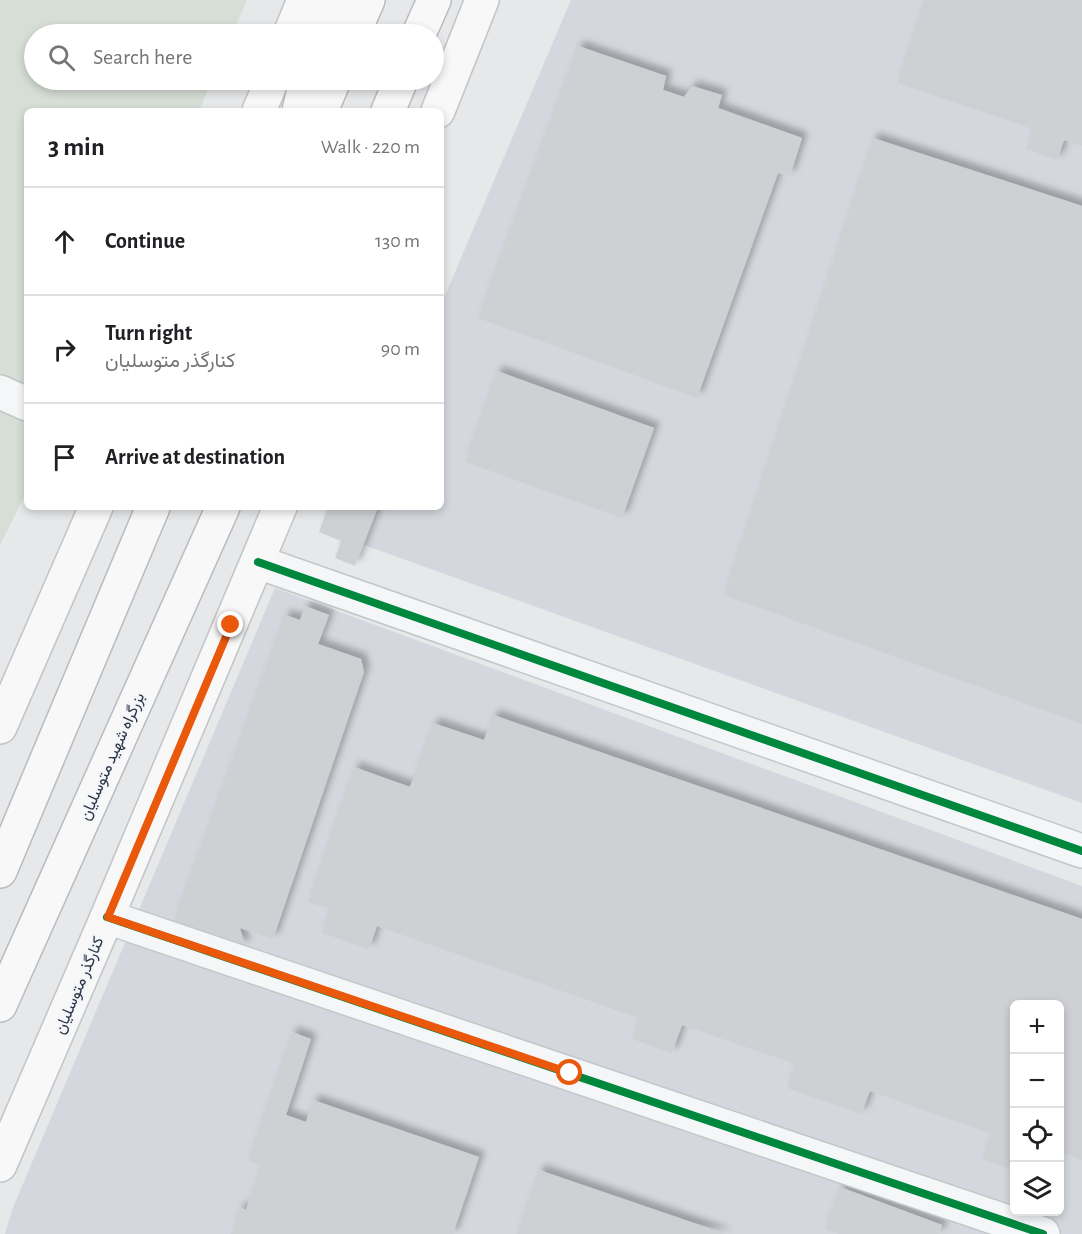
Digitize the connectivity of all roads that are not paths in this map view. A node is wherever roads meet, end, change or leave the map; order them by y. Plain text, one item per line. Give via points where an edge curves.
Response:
1 (304, 0) edge
2 (336, 0) edge
3 (368, 0) edge
4 (434, 0) edge
5 (482, 0) edge
6 (294, 24) edge
7 (327, 24) edge
8 (357, 24) edge
9 (423, 24) edge
10 (268, 90) edge
11 (304, 90) edge
12 (330, 90) edge
13 (396, 90) edge
14 (261, 108) edge
15 (300, 108) edge
16 (322, 108) edge
17 (389, 108) edge
18 (439, 108) edge
19 (0, 392) edge
20 (24, 403) edge
21 (95, 510) edge
22 (152, 510) edge
23 (222, 510) edge
24 (279, 510) edge
25 (258, 562) junction
26 (0, 728) edge
27 (1082, 850) edge
28 (0, 871) edge
29 (108, 917) junction
30 (0, 1005) edge
31 (0, 1165) edge
32 (1043, 1234) edge

1 - 6 main road
2 - 7 main road
3 - 8 main road
4 - 9 main road
5 - 18 main road
10 - 14 main road
11 - 15 main road
12 - 16 main road
13 - 17 main road
19 - 20 street
21 - 26 main road
22 - 28 main road
23 - 30 main road, بزرگراه شهید متوسلیان
24 - 25 main road, کنارگذر متوسلیان
25 - 27 street
25 - 29 main road, کنارگذر متوسلیان
29 - 31 main road, کنارگذر متوسلیان
29 - 32 street

